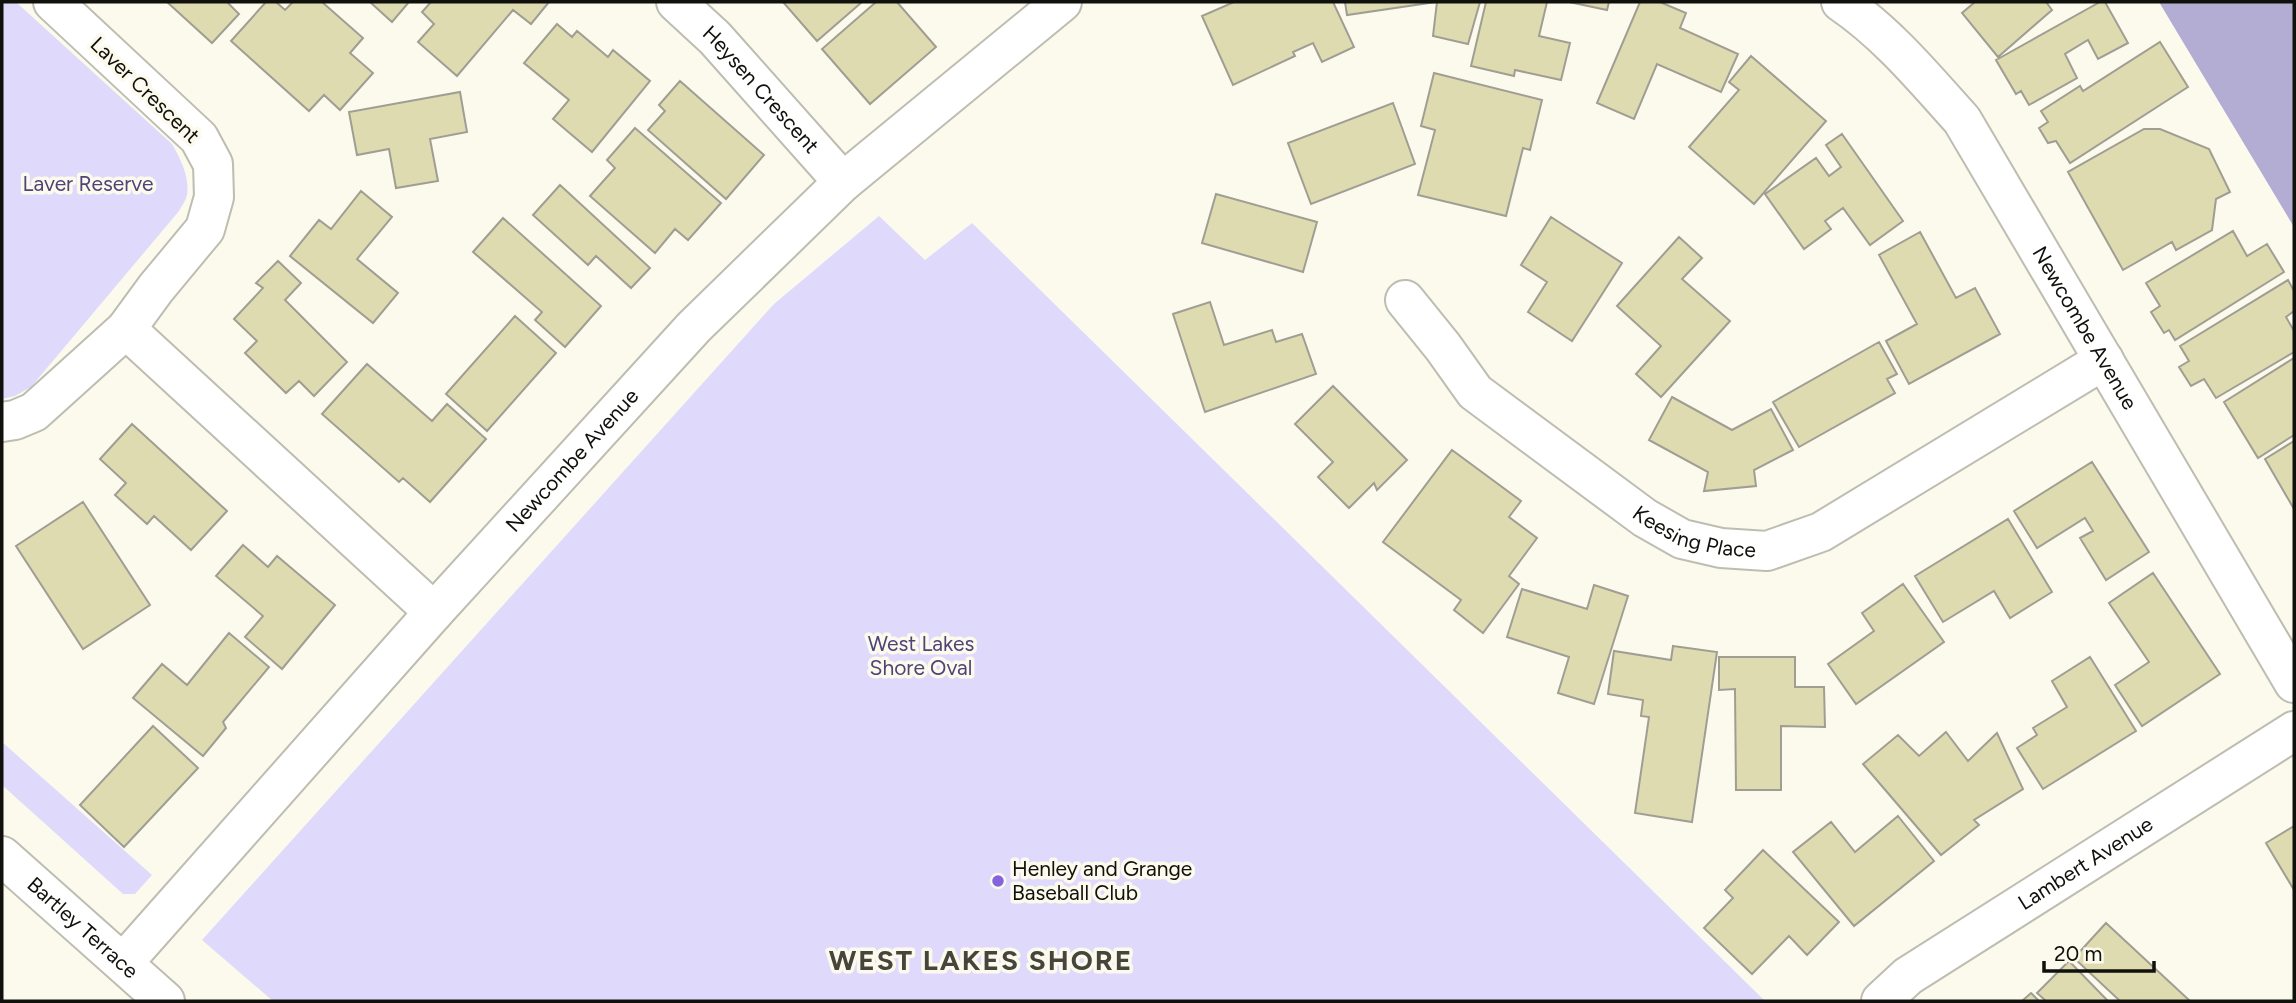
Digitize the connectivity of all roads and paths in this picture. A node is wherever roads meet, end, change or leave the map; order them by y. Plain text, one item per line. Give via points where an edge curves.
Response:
1 (53, 2) edge
2 (676, 2) edge
3 (1062, 2) edge
4 (1841, 2) edge
5 (844, 182) junction
6 (1405, 300) dead end
7 (126, 329) junction
8 (2104, 360) junction
9 (2, 422) edge
10 (433, 612) junction
11 (2294, 683) edge
12 (2294, 731) edge
13 (2, 856) edge
14 (123, 963) junction
15 (165, 1001) edge
16 (1881, 1001) edge

1 - 7 street, Laver Crescent via 199,138 213,163 214,197 205,229
2 - 5 street, Heysen Crescent via 715,38
3 - 5 street, Newcombe Avenue
4 - 8 street, Newcombe Avenue via 1899,50 1962,120
5 - 10 street, Newcombe Avenue via 694,327
6 - 8 street, Keesing Place via 1475,392 1646,518 1682,539 1721,548 1767,551 1821,532
7 - 9 street, Laver Crescent via 34,412
7 - 10 street
8 - 11 street, Newcombe Avenue
10 - 14 street, Newcombe Avenue
12 - 16 street, Lambert Avenue via 1908,976
13 - 14 street, Bartley Terrace
14 - 15 street, Bartley Terrace

